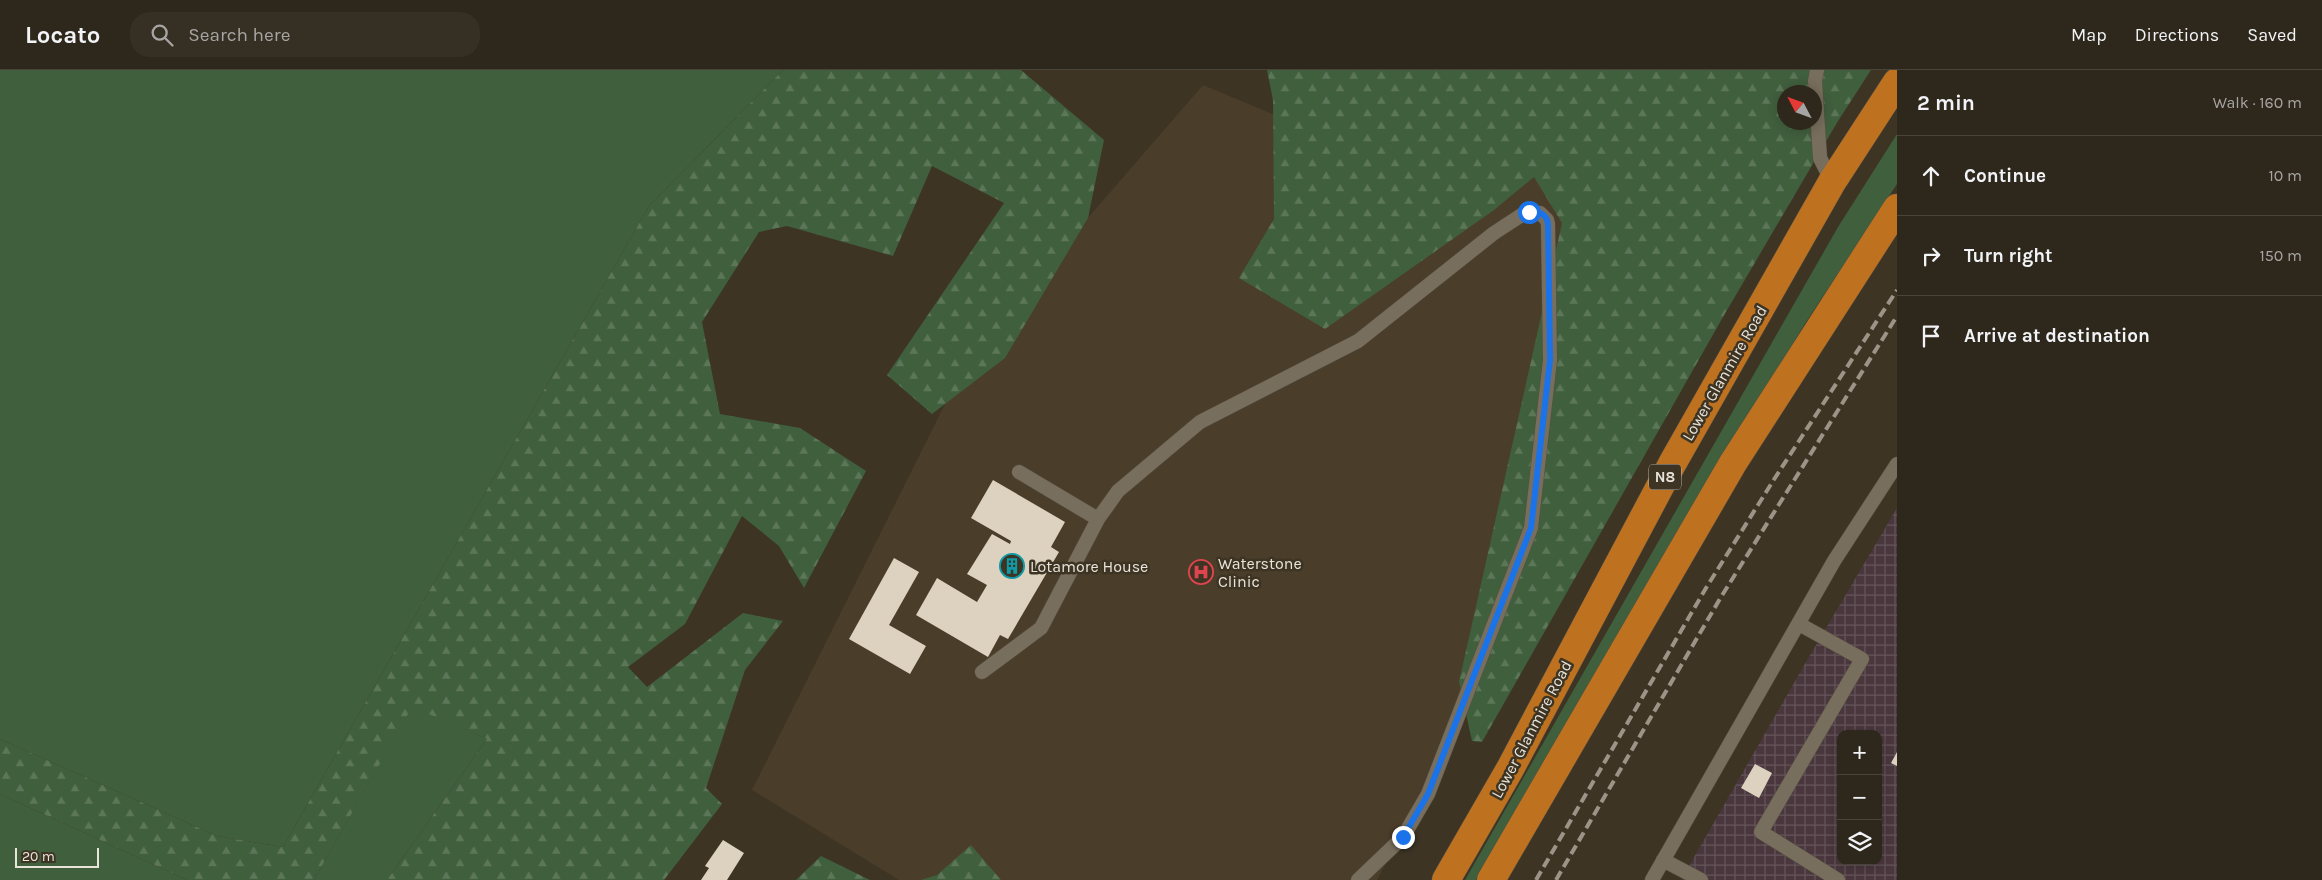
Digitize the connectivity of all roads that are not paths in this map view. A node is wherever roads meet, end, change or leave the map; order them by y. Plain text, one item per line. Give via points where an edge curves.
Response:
1 (1817, 70) edge
2 (1897, 82) edge
3 (1832, 182) junction
4 (1897, 208) edge
5 (1897, 464) edge
6 (1019, 472) dead end
7 (1098, 518) junction
8 (1799, 624) junction
9 (982, 672) dead end
10 (1663, 860) junction
11 (1358, 880) edge
12 (1446, 880) edge
13 (1491, 880) edge
14 (1652, 880) edge
15 (1702, 880) edge
16 (1838, 880) edge

1 - 3 lane via 1820,158
2 - 3 highway, Lower Glanmire Road / N8
3 - 12 highway, Lower Glanmire Road / N8 via 1672,464 1510,769
4 - 13 highway via 1733,463
5 - 8 lane via 1834,561
6 - 7 lane
7 - 9 lane via 1041,628
7 - 11 lane via 1118,490 1200,422 1358,341 1513,219 1533,212 1548,220 1550,360 1531,528 1428,794 1403,837
8 - 10 lane
8 - 16 lane via 1862,659 1761,832
10 - 14 lane
10 - 15 lane

